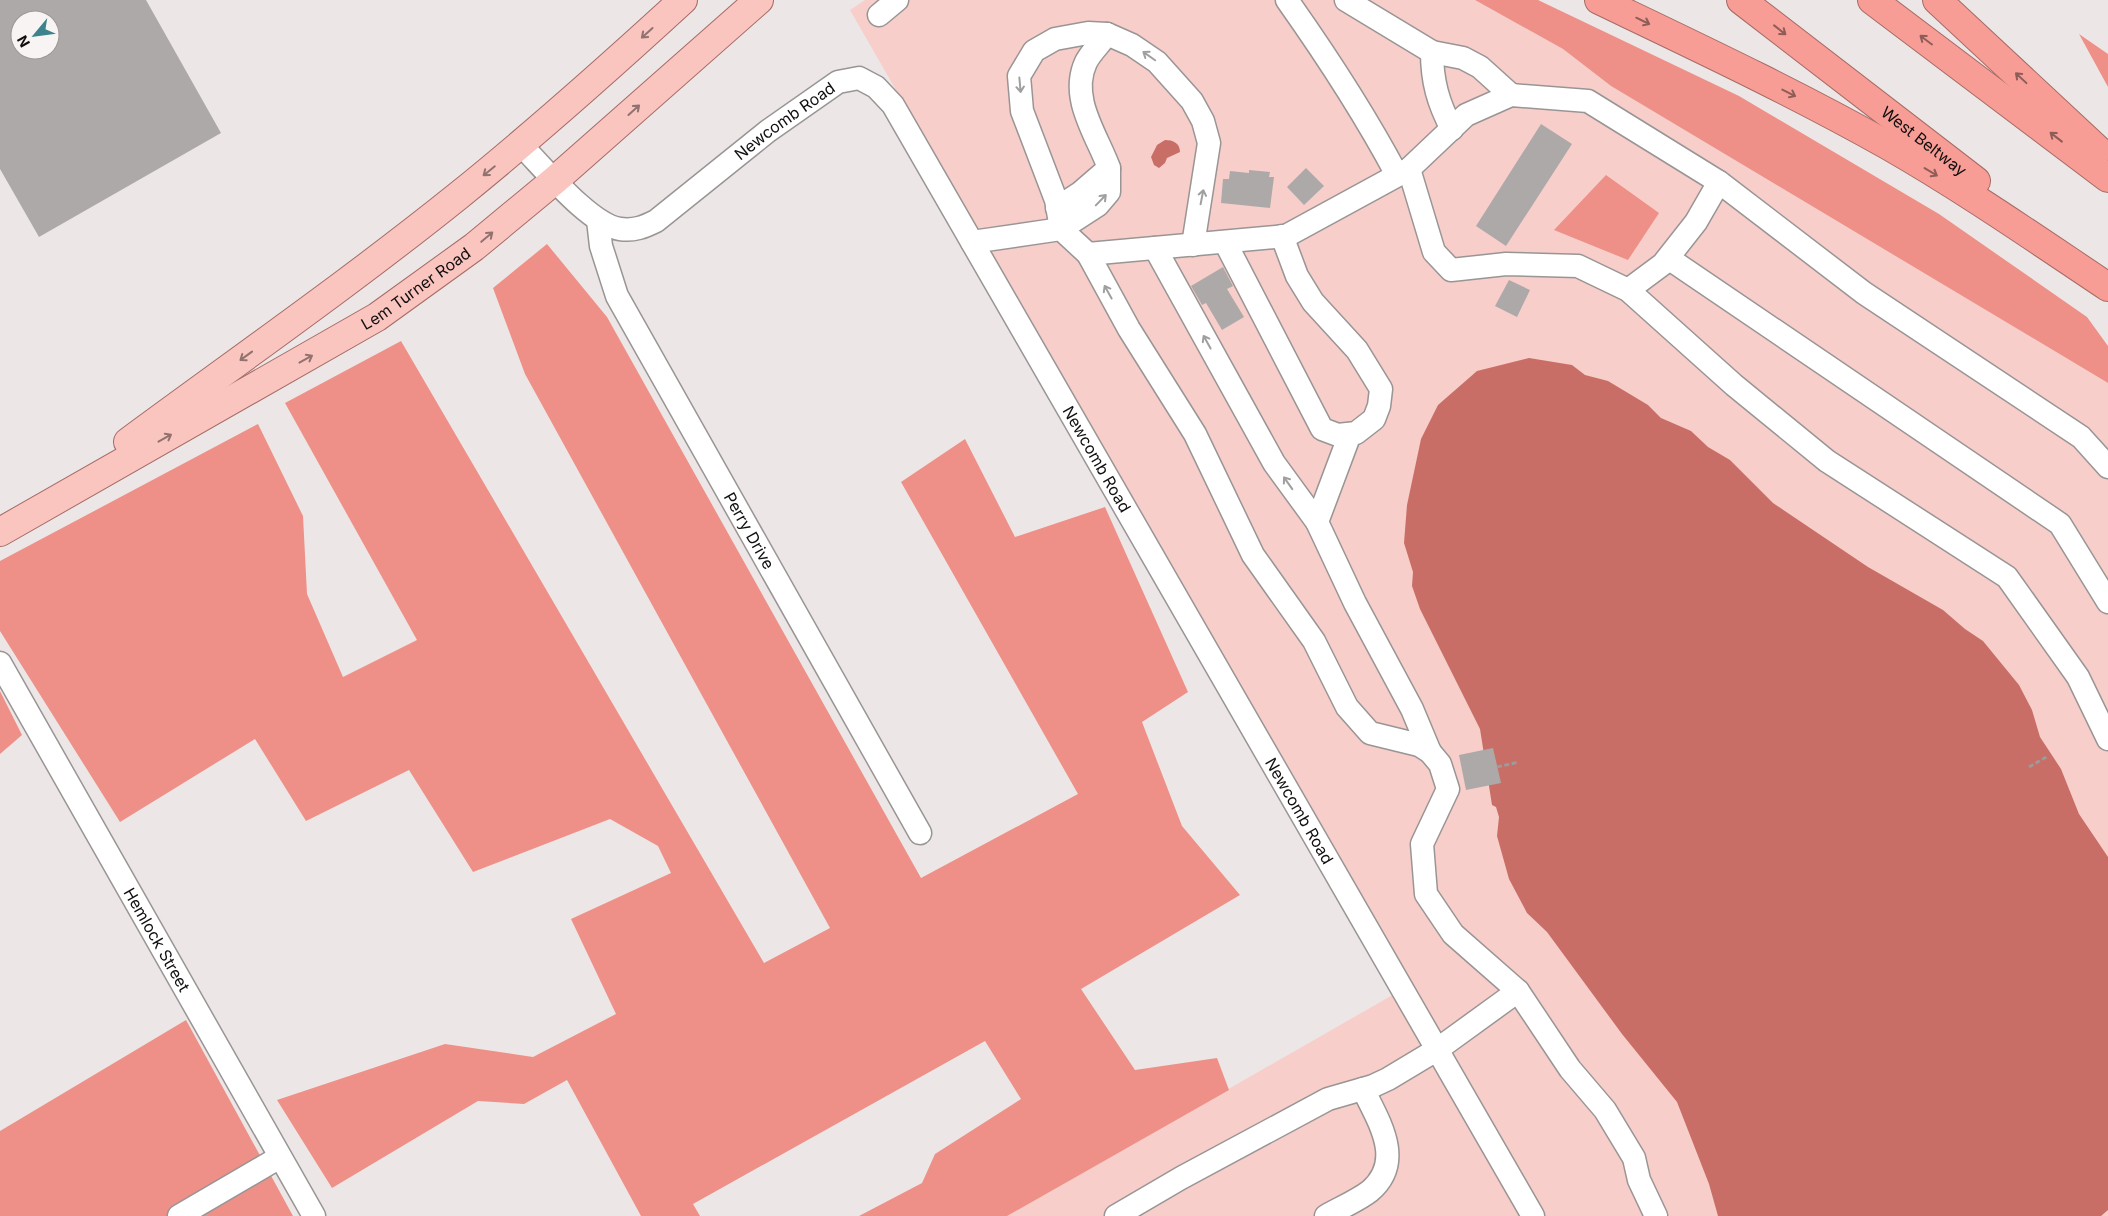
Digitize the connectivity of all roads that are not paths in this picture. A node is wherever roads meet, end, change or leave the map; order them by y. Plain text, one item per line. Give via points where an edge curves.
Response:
1 (684, 0) edge
2 (759, 0) edge
3 (897, 0) edge
4 (1287, 0) edge
5 (1346, 0) edge
6 (1599, 0) edge
7 (1741, 0) edge
8 (1872, 0) edge
9 (1937, 0) edge
10 (879, 15) dead end
11 (1107, 34) junction
12 (1432, 52) junction
13 (1512, 95) junction
14 (1452, 129) junction
15 (520, 145) junction
16 (2108, 159) edge
17 (1403, 172) junction
18 (2108, 178) edge
19 (555, 180) junction
20 (1719, 182) junction
21 (1059, 218) junction
22 (598, 220) junction
23 (1282, 236) junction
24 (972, 242) junction
25 (1225, 242) junction
26 (1193, 245) junction
27 (1155, 248) junction
28 (1088, 254) junction
29 (1668, 258) junction
30 (2108, 281) edge
31 (2108, 287) edge
32 (1628, 290) junction
33 (1350, 434) junction
34 (2108, 467) edge
35 (31, 514) junction
36 (1316, 522) junction
37 (0, 532) edge
38 (2108, 602) edge
39 (0, 663) edge
40 (2108, 739) edge
41 (1430, 752) junction
42 (920, 833) dead end
43 (1518, 991) junction
44 (1438, 1049) junction
45 (1364, 1089) junction
46 (280, 1156) junction
47 (179, 1216) edge
48 (314, 1216) edge
49 (1116, 1216) edge
50 (1326, 1216) edge
51 (1533, 1216) edge
52 (1656, 1216) edge

1 -> 15 main road, Lem Turner Road
19 -> 2 main road, Lem Turner Road
3 - 10 street
4 - 17 street
5 - 12 street
6 -> 31 highway via 1767,81 1890,147
7 -> 30 highway, West Beltway
18 -> 8 highway
16 -> 9 highway
11 - 21 street via 1086,62 1081,82 1082,106 1109,168 1109,192 1098,205
11 -> 21 street via 1088,33 1054,39 1034,51 1019,76 1022,111
26 -> 11 street via 1209,143 1203,121 1192,101 1157,62 1132,45
12 - 13 street via 1463,58 1480,67
12 - 14 street via 1436,96
13 - 14 street via 1466,115
13 - 20 street via 1588,101
14 - 17 street
15 - 19 street, Newcomb Road
15 -> 35 main road, Lem Turner Road via 342,287
17 - 23 street
17 - 32 street via 1434,252 1451,270 1506,264 1578,266
19 - 22 street, Newcomb Road
35 -> 19 main road, Lem Turner Road via 377,317 474,247
20 - 29 street via 1696,222
20 - 34 street via 1864,293 2081,437
21 - 24 street
21 - 28 street
22 - 24 street, Newcomb Road via 618,229 637,230 656,221 768,131 838,82 859,78 876,87 893,105
22 - 42 street, Perry Drive via 601,246 616,296
23 - 25 street
23 - 33 street via 1297,276 1313,302 1357,350 1381,389 1374,419
24 - 44 street, Newcomb Road
25 - 26 street
25 - 33 street via 1322,429 1338,435
26 - 27 street
27 - 28 street
36 -> 27 street via 1274,463
41 -> 28 street via 1419,745 1370,733 1346,706 1314,641 1253,555 1195,434 1129,329
29 - 32 street
29 - 38 street via 2060,524
32 - 40 street via 1734,385 1827,461 2006,577 2078,677
33 - 36 street
35 - 37 main road, Lem Turner Road
36 - 41 street via 1355,604 1412,709
39 - 46 street, Hemlock Street
41 - 43 street via 1440,764 1448,789 1422,844 1426,894 1453,934
43 - 44 street
43 - 52 street via 1570,1069 1605,1110 1634,1158 1639,1180
44 - 45 street via 1388,1079
44 - 51 street, Newcomb Road
45 - 49 street via 1328,1099
45 - 50 street via 1387,1140 1388,1162 1370,1191
46 - 47 street
46 - 48 street, Hemlock Street

